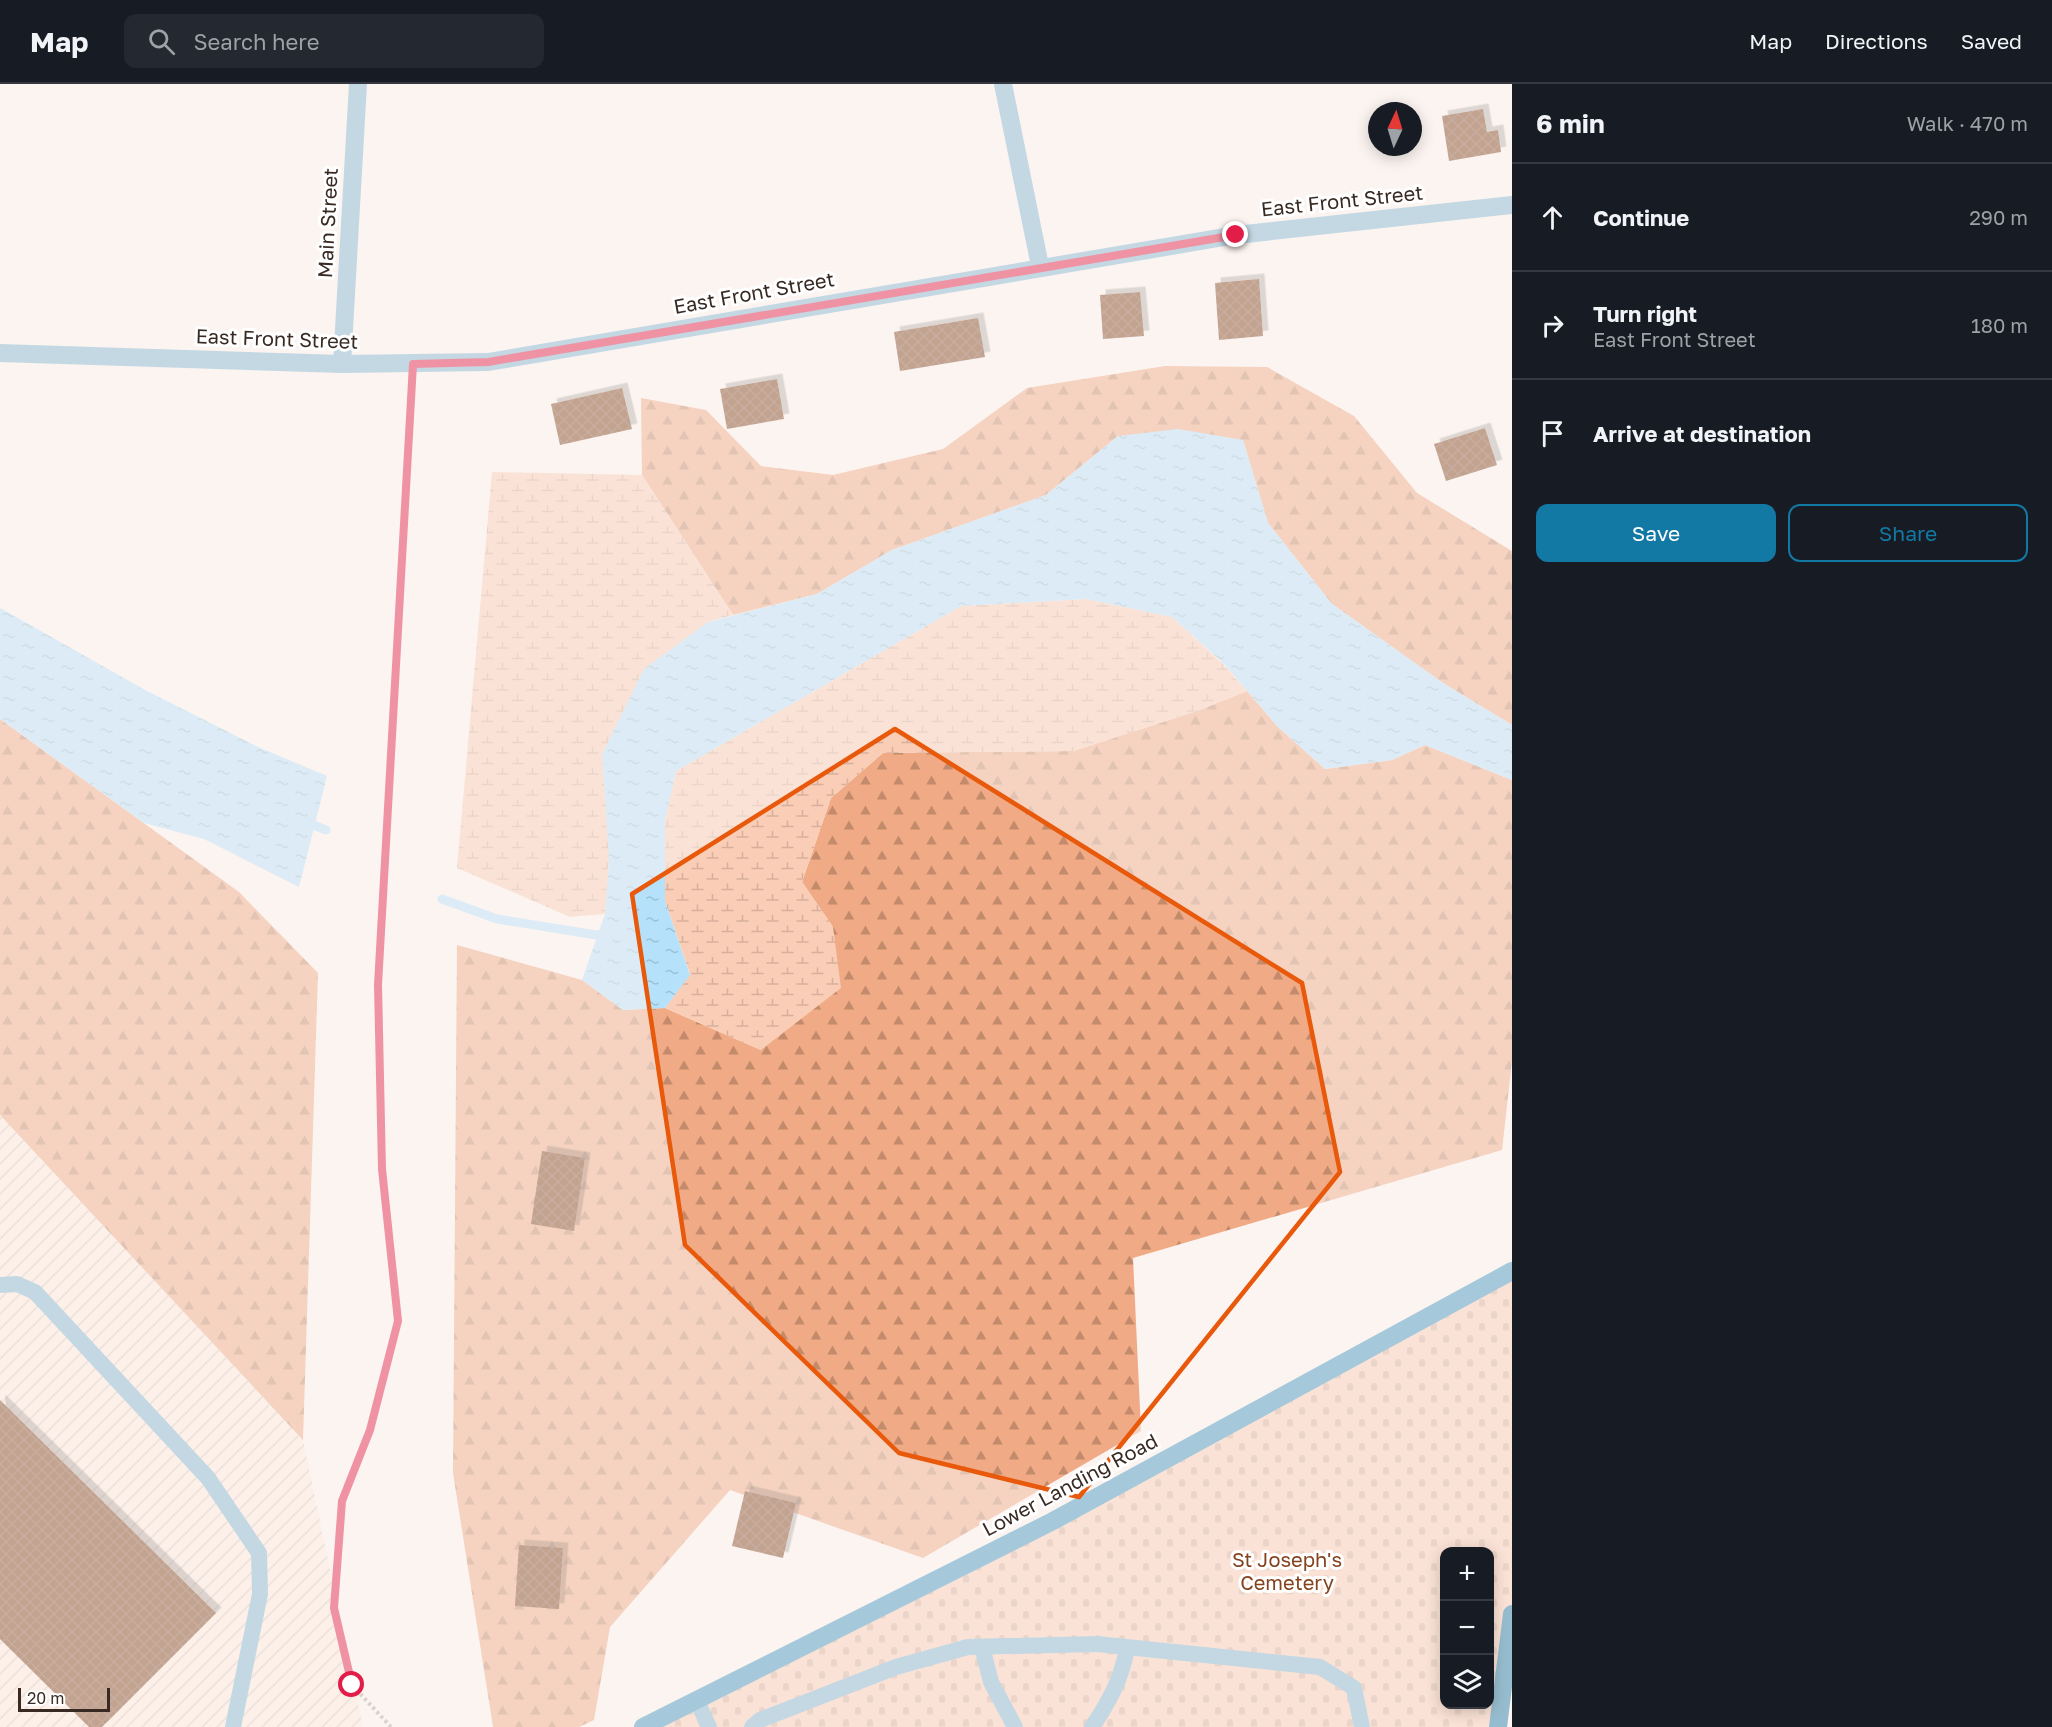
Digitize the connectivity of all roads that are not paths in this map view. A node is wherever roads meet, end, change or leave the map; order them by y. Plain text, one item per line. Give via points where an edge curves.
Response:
1 (358, 84) edge
2 (1003, 84) edge
3 (1512, 205) edge
4 (1040, 266) junction
5 (0, 353) edge
6 (342, 364) junction
7 (1512, 1271) edge
8 (0, 1285) edge
9 (1512, 1614) edge
10 (982, 1647) junction
11 (1126, 1648) junction
12 (697, 1701) junction
13 (233, 1727) edge
14 (644, 1727) edge
15 (709, 1727) edge
16 (752, 1727) edge
17 (1015, 1727) edge
18 (1092, 1727) edge
19 (1362, 1727) edge
20 (1498, 1727) edge

1 - 6 street, Main Street
2 - 4 street
3 - 4 street, East Front Street via 1236,235
4 - 6 street, East Front Street via 488,362
5 - 6 street, East Front Street
7 - 12 main road, Lower Landing Road via 1053,1521
8 - 13 lane via 17,1284 35,1292 208,1479 258,1552 260,1594
9 - 20 main road
10 - 11 lane via 1097,1644
10 - 16 lane via 968,1647 896,1667 760,1720
10 - 17 lane via 991,1682
11 - 18 lane via 1124,1666 1108,1703
11 - 19 lane via 1320,1667 1354,1689
12 - 14 main road, Lower Landing Road
12 - 15 lane

